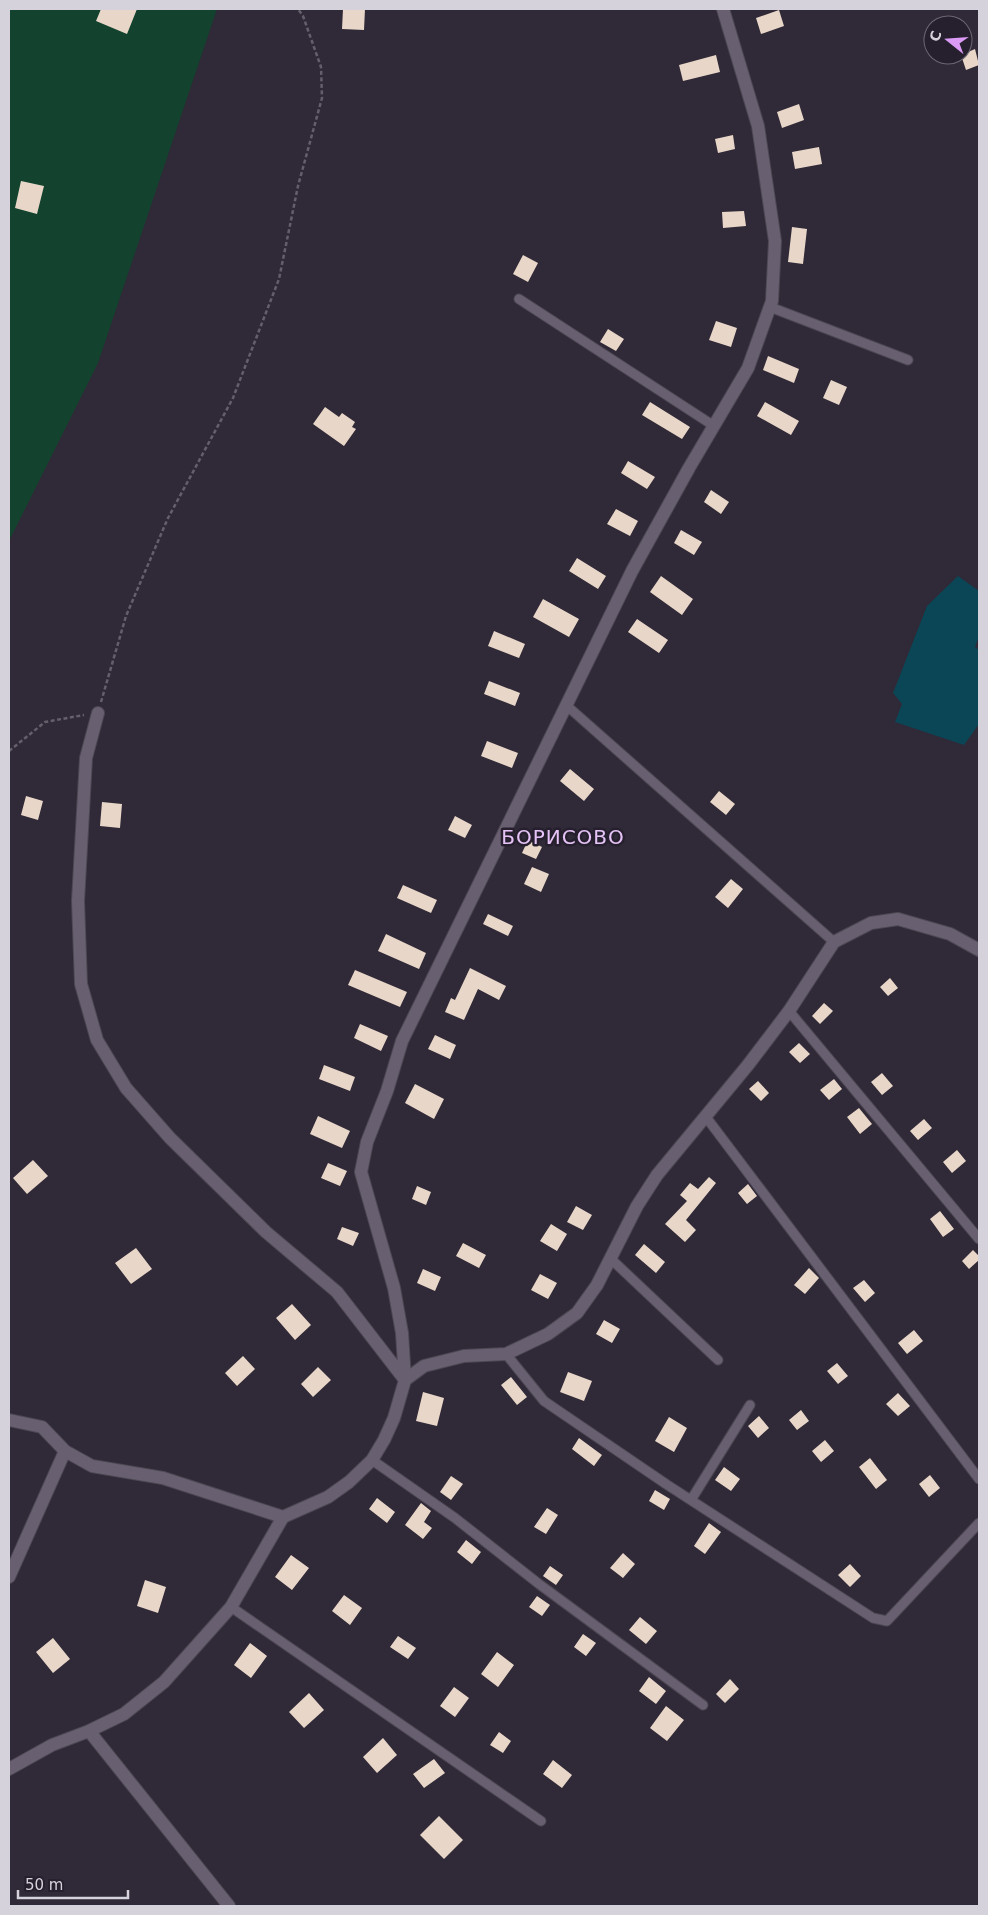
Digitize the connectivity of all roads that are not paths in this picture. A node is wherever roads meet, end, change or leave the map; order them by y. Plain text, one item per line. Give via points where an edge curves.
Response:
1 (723, 9) edge
2 (519, 299) dead end
3 (770, 307) junction
4 (908, 360) dead end
5 (714, 426) junction
6 (566, 705) junction
7 (98, 712) road end
8 (834, 942) junction
9 (979, 950) edge
10 (789, 1011) junction
11 (706, 1117) junction
12 (979, 1239) edge
13 (611, 1259) junction
14 (506, 1354) junction
15 (718, 1360) dead end
16 (405, 1380) junction
17 (750, 1405) dead end
18 (9, 1420) edge
19 (65, 1451) junction
20 (372, 1460) junction
21 (979, 1479) edge
22 (691, 1500) junction
23 (283, 1517) junction
24 (979, 1523) edge
25 (9, 1577) edge
26 (231, 1607) junction
27 (703, 1705) dead end
28 (89, 1731) junction
29 (9, 1769) edge
30 (541, 1821) dead end
31 (229, 1906) edge

1 - 3 street via 758,126 775,241
2 - 5 lane
3 - 4 lane
3 - 5 street via 748,368
5 - 6 street via 632,571
6 - 8 lane
6 - 16 street via 402,1041 367,1142 362,1172 394,1288 402,1333
7 - 16 street via 86,758 78,901 81,984 97,1040 126,1088 170,1138 266,1232 337,1292
8 - 9 street via 871,923 898,920 950,934
8 - 10 street
10 - 11 street
10 - 12 lane
11 - 13 street via 647,1190
11 - 21 lane
13 - 14 street via 577,1313 548,1334
13 - 15 lane
14 - 16 street via 464,1356 424,1366
14 - 22 lane via 544,1401
16 - 20 street via 390,1426
17 - 22 lane
18 - 19 street via 42,1427
19 - 23 street via 92,1466 163,1478
19 - 25 street
20 - 23 street via 328,1497
20 - 27 lane via 455,1518
22 - 24 lane via 873,1618 887,1621
23 - 26 street
26 - 28 street via 164,1682 124,1714
26 - 30 lane
28 - 29 street via 52,1745
28 - 31 street

